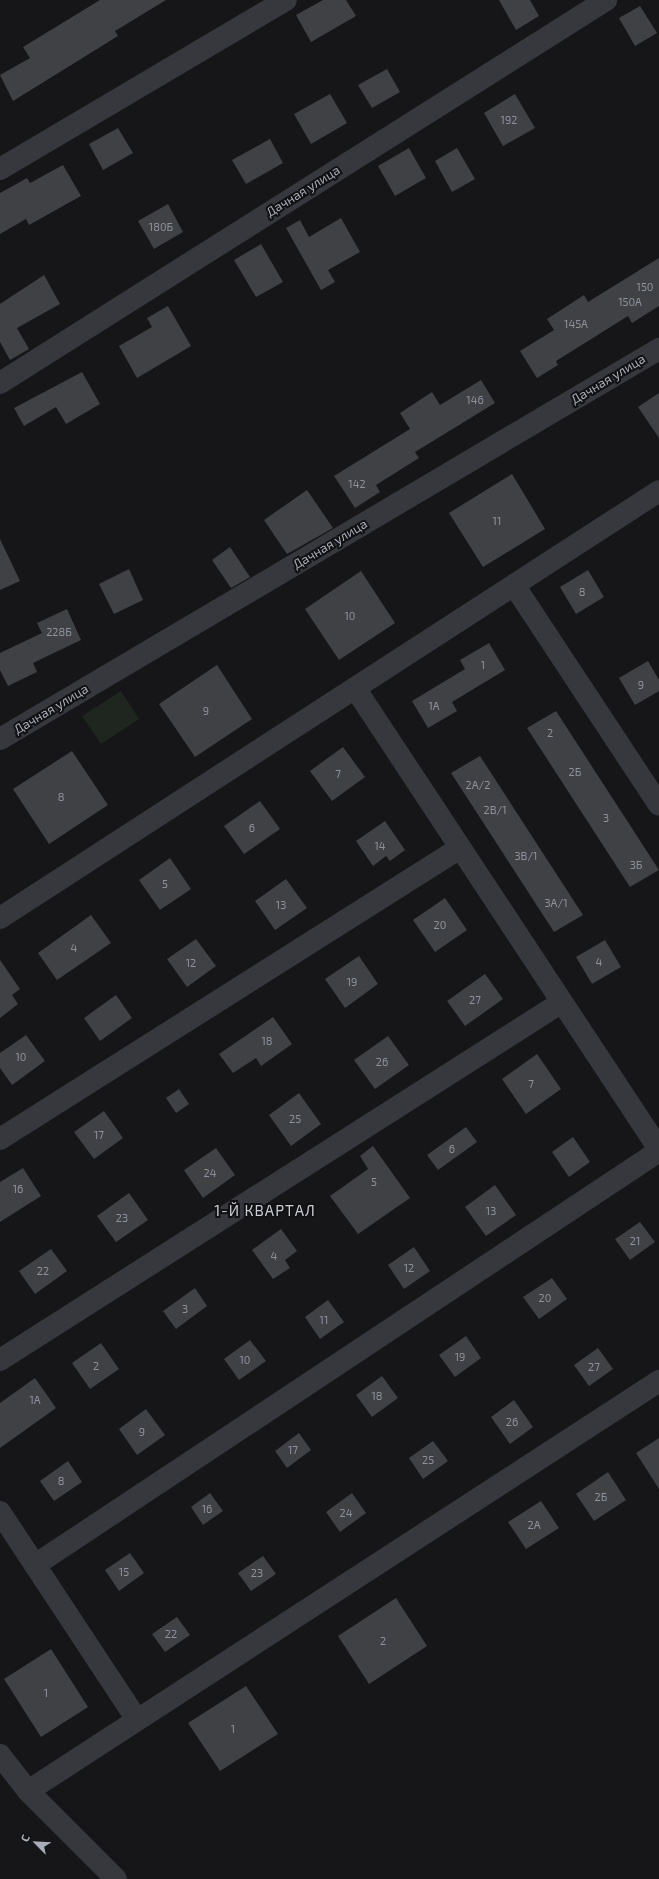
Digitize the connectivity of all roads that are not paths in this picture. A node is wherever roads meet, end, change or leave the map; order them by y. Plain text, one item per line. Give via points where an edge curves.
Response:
1 (286, 0) edge
2 (606, 0) edge
3 (0, 169) edge
4 (659, 349) edge
5 (0, 383) edge
6 (659, 491) edge
7 (514, 585) junction
8 (355, 688) junction
9 (0, 739) edge
10 (659, 805) edge
11 (460, 848) junction
12 (0, 918) edge
13 (562, 1002) junction
14 (0, 1139) edge
15 (659, 1150) edge
16 (0, 1360) edge
17 (659, 1381) edge
18 (0, 1512) edge
19 (35, 1565) junction
20 (137, 1720) junction
21 (0, 1755) edge
22 (28, 1791) junction
23 (116, 1879) edge

1 - 3 street
2 - 5 street, Дачная улица
4 - 9 street, Дачная улица
6 - 7 street
7 - 8 street
7 - 10 street
8 - 11 street
8 - 12 street
11 - 13 street
11 - 14 street
13 - 15 street
13 - 16 street
15 - 19 street
17 - 20 street
18 - 19 street
19 - 20 street
20 - 22 street
21 - 22 street
22 - 23 street

